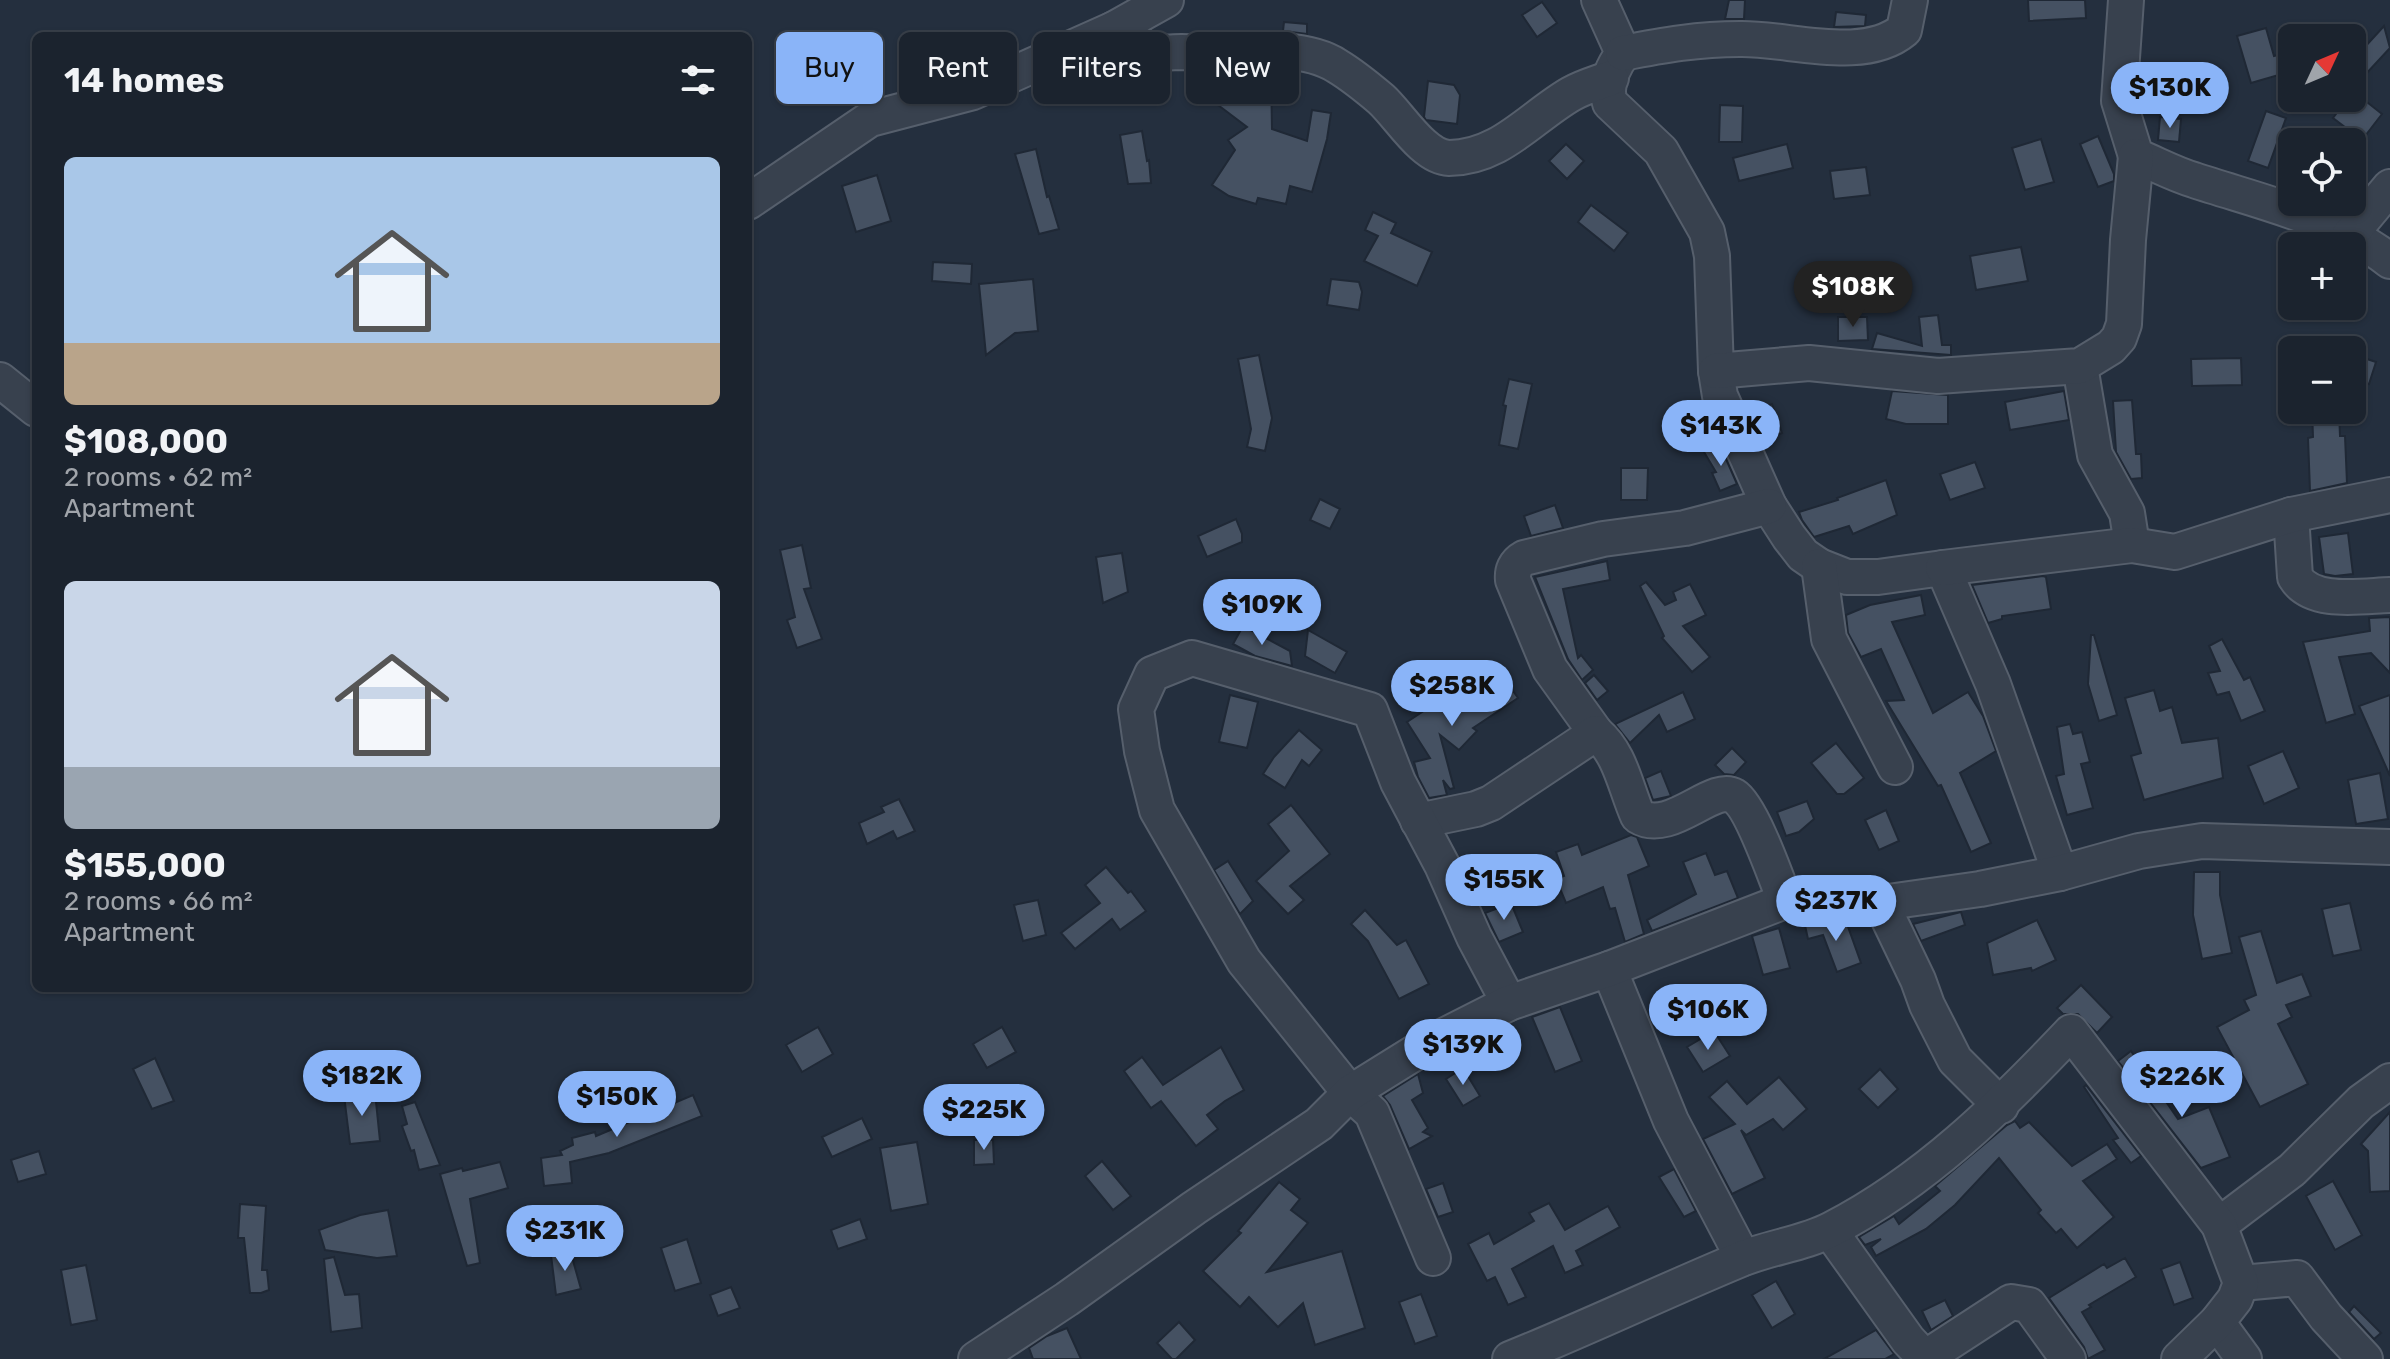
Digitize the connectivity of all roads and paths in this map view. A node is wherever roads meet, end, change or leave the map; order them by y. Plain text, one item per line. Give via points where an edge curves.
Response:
1 (1166, 0) edge
2 (1599, 0) edge
3 (1910, 0) edge
4 (2126, 0) edge
5 (1114, 29) junction
6 (1617, 65) junction
7 (2136, 156) junction
8 (2390, 187) edge
9 (752, 199) edge
10 (2340, 232) edge
11 (2352, 232) edge
12 (2366, 243) edge
13 (2390, 261) edge
14 (2080, 366) junction
15 (1716, 371) junction
16 (0, 380) edge
17 (32, 406) edge
18 (2390, 495) edge
19 (1769, 506) junction
20 (2291, 515) junction
21 (2132, 545) junction
22 (1819, 566) junction
23 (1943, 568) junction
24 (2390, 595) edge
25 (1596, 733) junction
26 (1895, 767) dead end
27 (1418, 821) junction
28 (2390, 847) edge
29 (2060, 873) junction
30 (1785, 901) junction
31 (1881, 903) junction
32 (1609, 969) junction
33 (1509, 1003) junction
34 (2390, 1081) edge
35 (1350, 1093) junction
36 (2001, 1106) junction
37 (2219, 1225) junction
38 (1830, 1231) junction
39 (1433, 1258) dead end
40 (1743, 1258) junction
41 (2241, 1283) junction
42 (2217, 1322) junction
43 (1925, 1358) edge
44 (976, 1359) edge
45 (1510, 1359) edge
46 (2068, 1359) edge
47 (2179, 1359) edge
48 (2244, 1359) edge
49 (2365, 1359) edge

1 - 5 street
2 - 6 street
3 - 6 street via 1904,30 1876,43 1838,48 1775,40 1685,40
4 - 7 street via 2119,101
5 - 6 street via 1153,51 1314,54 1383,100 1420,141 1446,158 1492,148
5 - 9 street via 973,92 870,119
6 - 15 street via 1610,103 1661,151 1707,232
7 - 10 street
7 - 14 street via 2124,324 2111,347
8 - 11 street
12 - 13 street
14 - 15 street via 1938,376 1809,363
14 - 21 street via 2095,455 2127,513
15 - 19 street via 1720,396
16 - 17 street
18 - 20 street
19 - 22 street via 1803,555
19 - 25 street via 1685,528 1603,539 1517,563 1513,580 1550,669
20 - 21 street via 2175,552
20 - 24 street via 2300,586 2316,593
21 - 23 street
22 - 23 street via 1847,577
22 - 26 street via 1829,639
23 - 29 street via 1993,684
25 - 27 street via 1491,803
25 - 30 street via 1608,743 1638,816 1646,822 1691,810 1721,793 1734,795 1746,808
27 - 33 street
27 - 35 street via 1370,710 1192,658 1152,674 1136,709 1157,810 1244,961
28 - 29 street via 2202,841 2139,851
29 - 31 street
30 - 31 street
30 - 32 street
31 - 36 street via 1955,1060
32 - 33 street
32 - 40 street via 1671,1121
33 - 35 street
34 - 37 street via 2292,1170
35 - 39 street via 1372,1113
35 - 44 street via 1319,1124
36 - 37 street via 2071,1032
36 - 38 street via 1906,1184
37 - 41 street
38 - 40 street
38 - 43 street
40 - 45 street
41 - 42 street
41 - 49 street via 2297,1278
42 - 47 street
42 - 48 street
43 - 46 street via 2011,1302 2029,1305

